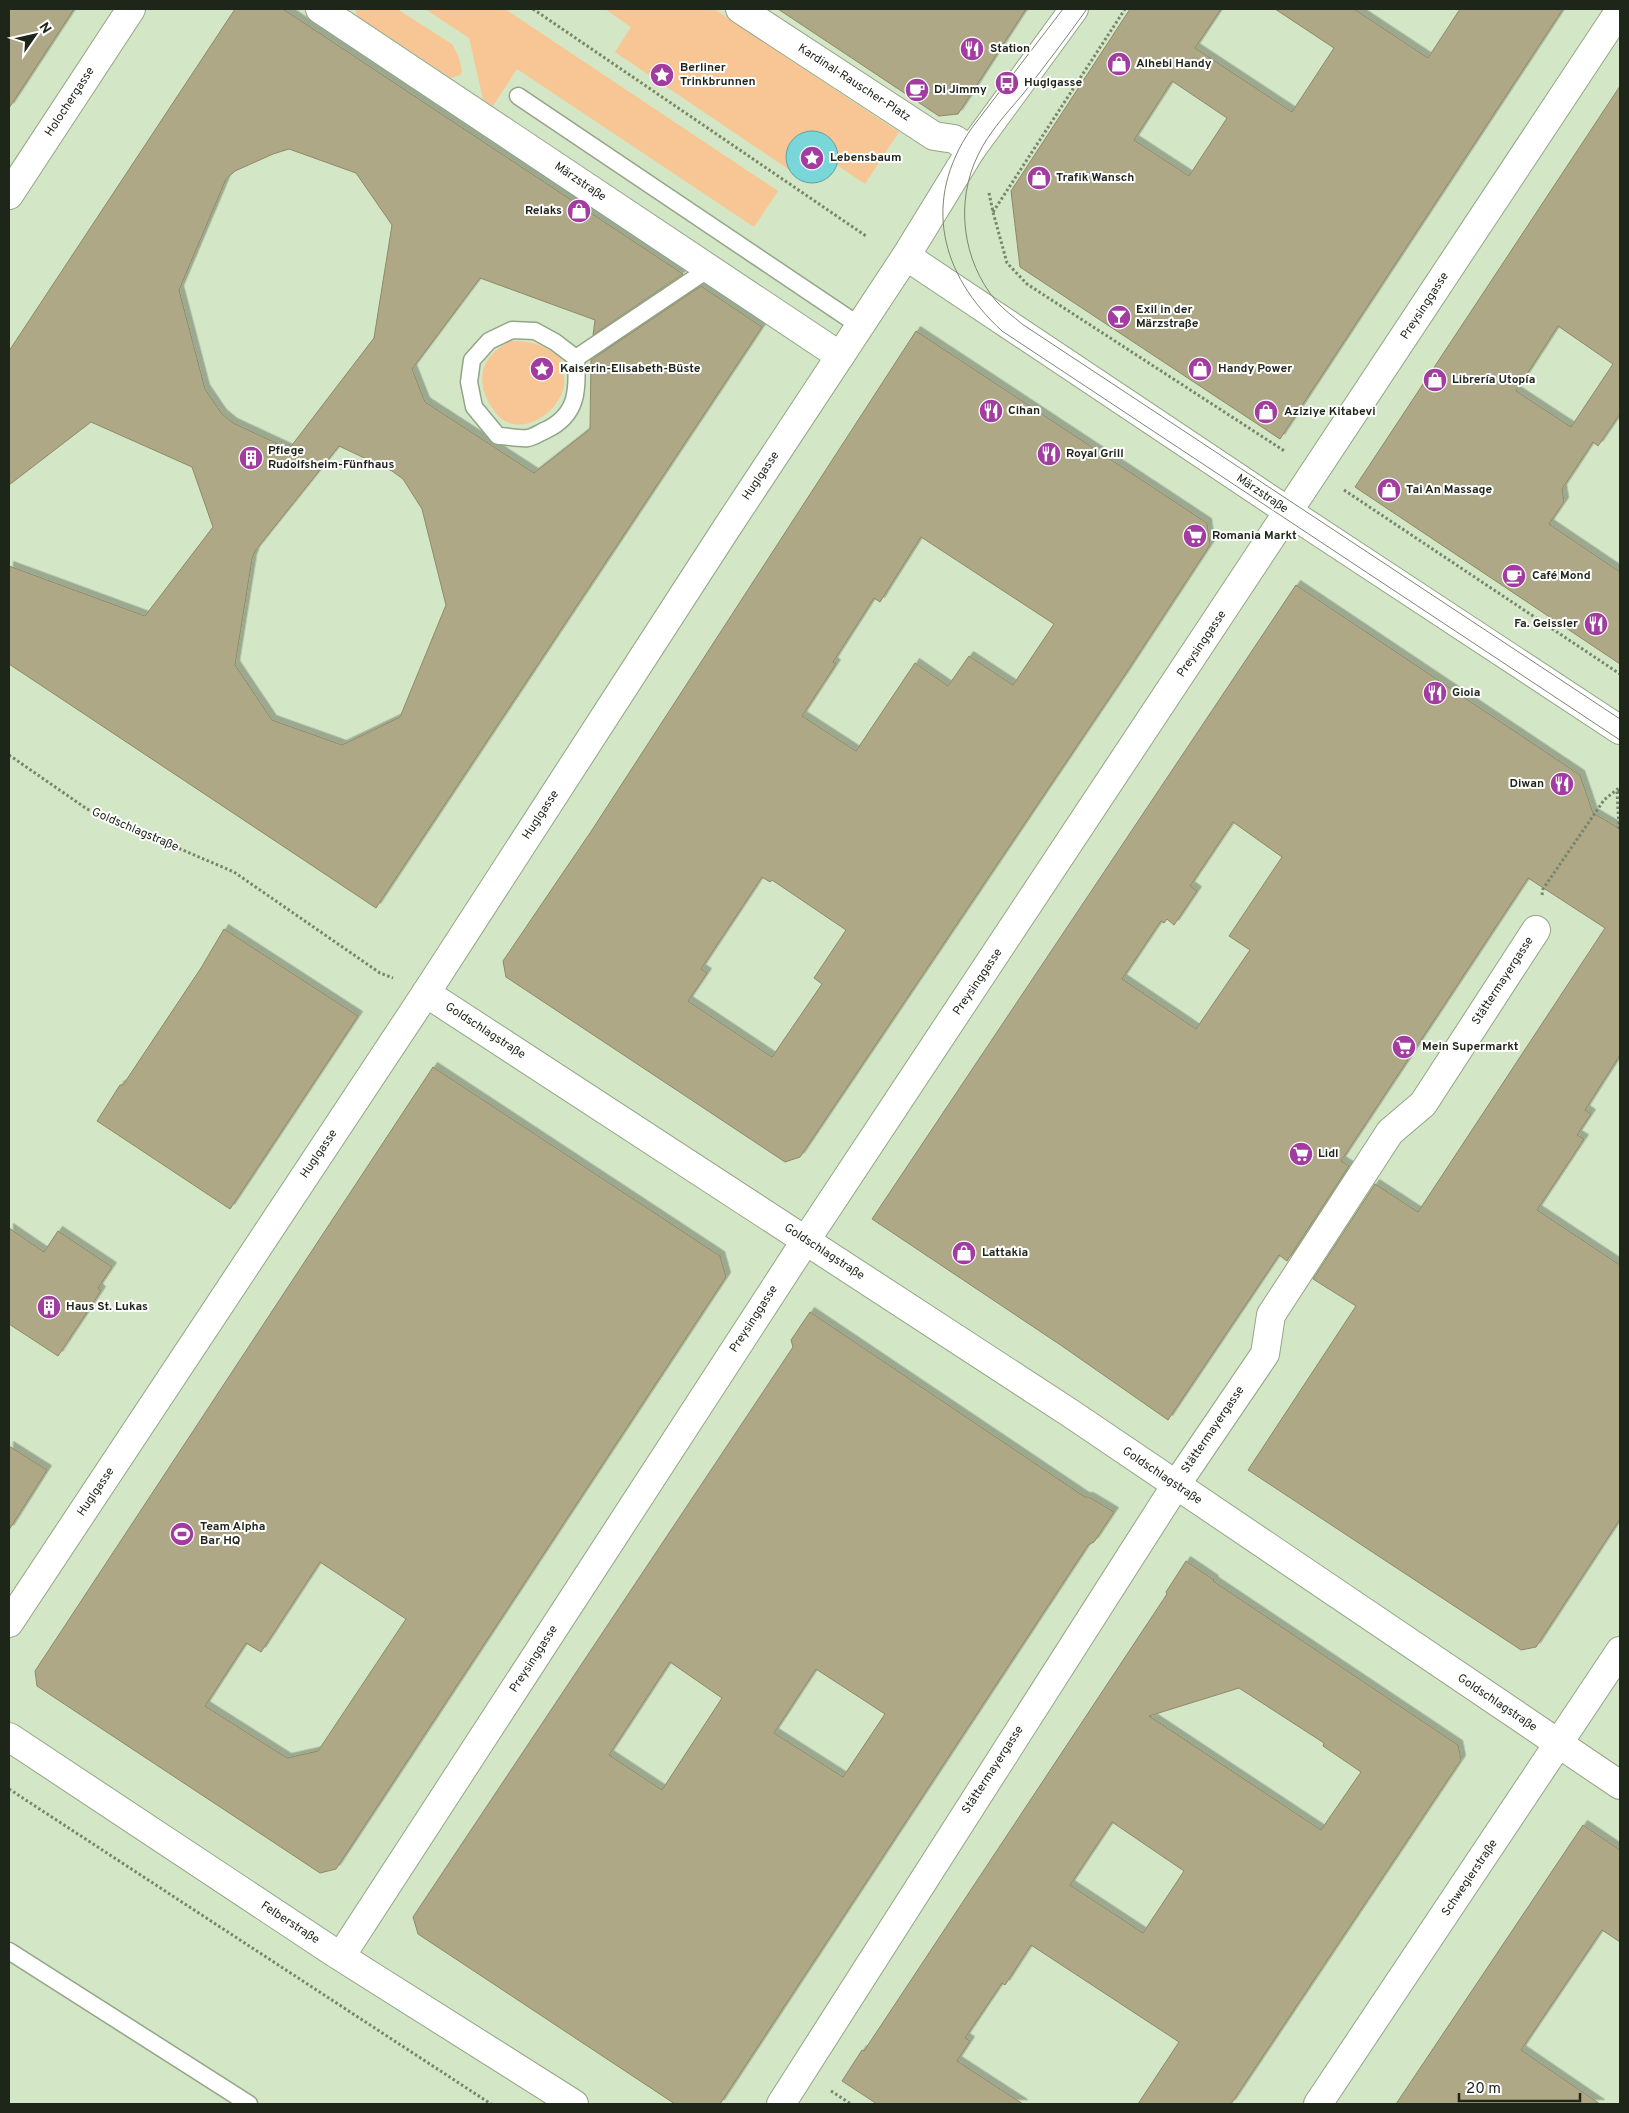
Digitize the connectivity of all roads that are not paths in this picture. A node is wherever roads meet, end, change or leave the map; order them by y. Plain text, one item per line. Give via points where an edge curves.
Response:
1 (131, 9) edge
2 (320, 9) edge
3 (740, 9) edge
4 (1074, 9) edge
5 (1620, 10) edge
6 (518, 96) dead end
7 (971, 150) junction
8 (9, 195) edge
9 (906, 256) junction
10 (710, 268) junction
11 (860, 326) junction
12 (840, 356) junction
13 (576, 358) junction
14 (1289, 512) junction
15 (1620, 730) edge
16 (1536, 930) road end
17 (426, 993) junction
18 (806, 1240) junction
19 (1176, 1486) junction
20 (9, 1623) edge
21 (1620, 1651) edge
22 (9, 1737) edge
23 (1559, 1745) junction
24 (1620, 1785) edge
25 (9, 1951) edge
26 (341, 1956) junction
27 (249, 2104) edge
28 (574, 2104) edge
29 (780, 2104) edge
30 (1318, 2104) edge

1 - 8 street, Holochergasse
2 - 10 street, Märzstraße
3 - 7 street, Kardinal-Rauscher-Platz via 934,136 954,139
4 - 7 street, Huglgasse
5 - 14 street, Preysinggasse
6 - 11 lane
7 - 9 street, Huglgasse
9 - 11 street, Huglgasse
9 - 14 street, Märzstraße
10 - 12 street, Märzstraße
10 - 13 lane
11 - 12 street, Huglgasse
12 - 17 street, Huglgasse
13 - 13 lane via 535,331 512,330 489,341 472,360 469,382 474,407 498,436 529,438 552,427 569,414 576,394
14 - 15 street, Märzstraße
14 - 18 street, Preysinggasse
16 - 19 street, Stättermayergasse via 1423,1104 1384,1140 1271,1315 1265,1354
17 - 18 street, Goldschlagstraße
17 - 20 street, Huglgasse
18 - 19 street, Goldschlagstraße
18 - 26 street, Preysinggasse
19 - 23 street, Goldschlagstraße
19 - 29 street, Stättermayergasse
21 - 23 street, Schweglerstraße
22 - 26 street, Felberstraße
23 - 24 street, Goldschlagstraße
23 - 30 street, Schweglerstraße
25 - 27 lane
26 - 28 street, Felberstraße

